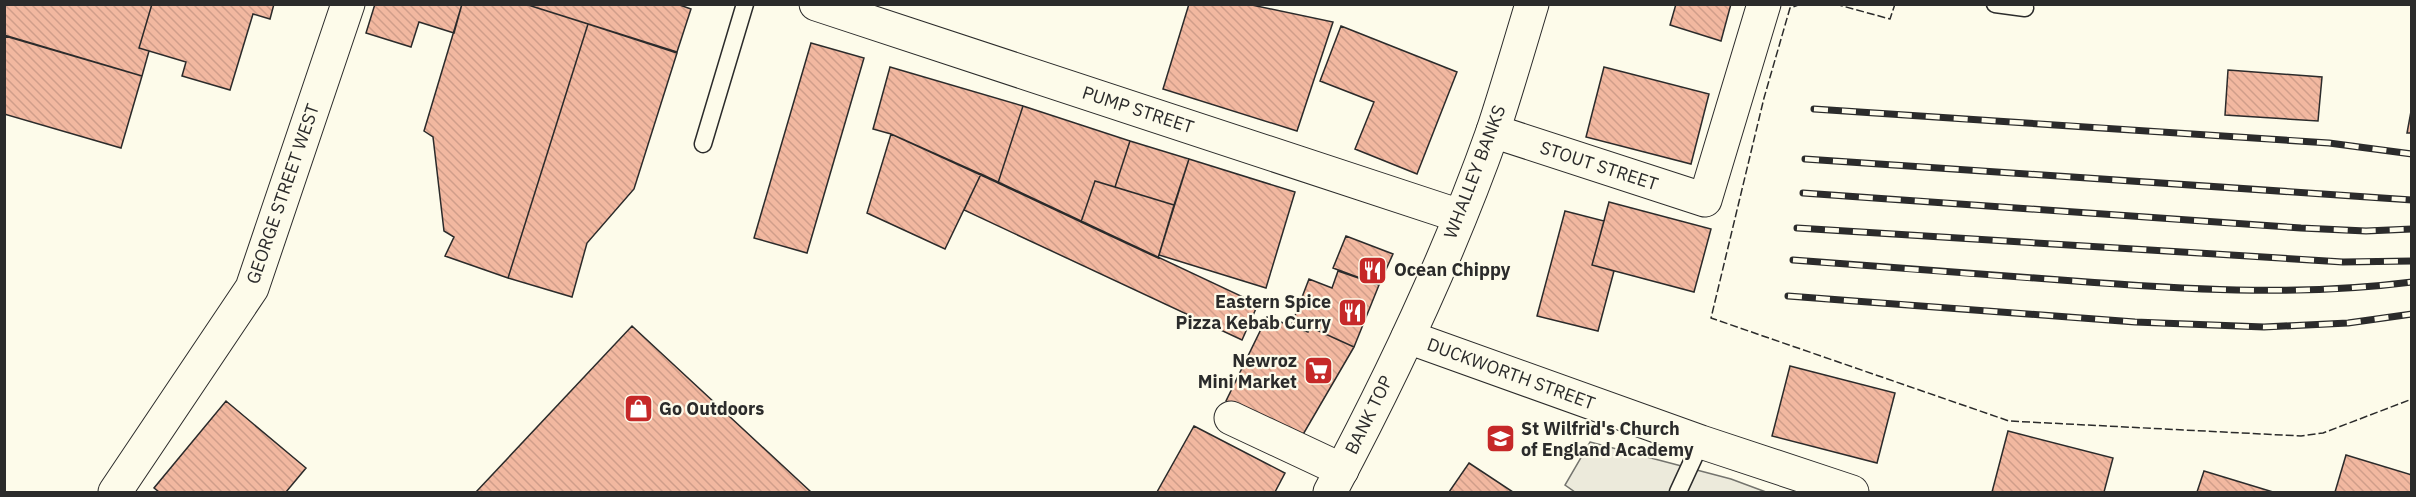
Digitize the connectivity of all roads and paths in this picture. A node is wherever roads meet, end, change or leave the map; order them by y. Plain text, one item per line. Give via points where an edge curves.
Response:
1 (348, 4) edge
2 (745, 4) edge
3 (816, 4) edge
4 (1532, 4) edge
5 (1764, 4) edge
6 (1995, 4) edge
7 (2025, 8) dead end
8 (1493, 131) junction
9 (703, 144) dead end
10 (1460, 216) junction
11 (1408, 337) junction
12 (1231, 418) dead end
13 (1701, 442) junction
14 (1336, 481) edge
15 (115, 492) edge
16 (1678, 492) edge
17 (1852, 492) edge

1 - 15 street, GEORGE STREET WEST via 252,288
2 - 9 lane
3 - 10 street, PUMP STREET
4 - 8 street, WHALLEY BANKS
5 - 8 street, STOUT STREET via 1705,200
6 - 7 lane
8 - 10 street, WHALLEY BANKS
10 - 11 street, WHALLEY BANKS
11 - 13 street, DUCKWORTH STREET
11 - 14 street, BANK TOP
12 - 14 street
13 - 16 lane
13 - 17 street, DUCKWORTH STREET

